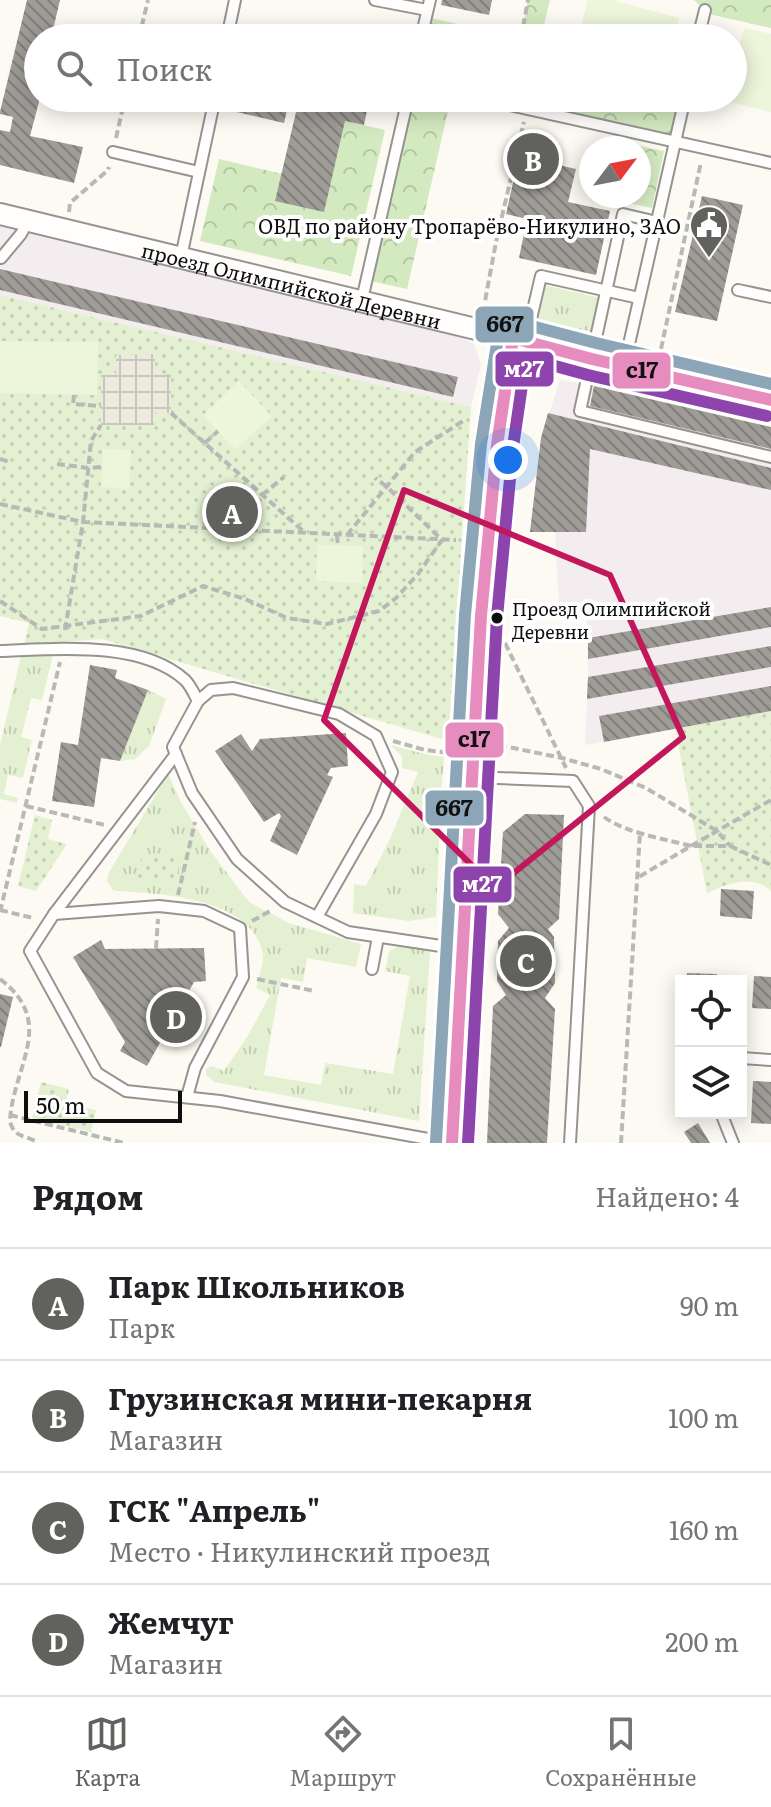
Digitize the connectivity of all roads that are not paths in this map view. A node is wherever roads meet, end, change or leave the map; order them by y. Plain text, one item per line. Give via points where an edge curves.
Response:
1 (235, 0) edge
2 (375, 0) edge
3 (428, 5) edge
4 (705, 10) dead end
5 (230, 24) edge
6 (702, 24) edge
7 (212, 112) edge
8 (405, 112) edge
9 (545, 112) edge
10 (682, 112) edge
11 (675, 142) junction
12 (113, 152) dead end
13 (771, 163) edge
14 (199, 172) junction
15 (0, 214) edge
16 (28, 221) junction
17 (657, 222) junction
18 (181, 257) junction
19 (1, 258) edge
20 (738, 290) dead end
21 (364, 291) dead end
22 (607, 291) junction
23 (771, 297) edge
24 (639, 298) junction
25 (519, 340) junction
26 (627, 353) dead end
27 (592, 359) junction
28 (771, 400) edge
29 (771, 457) edge
30 (0, 651) edge
31 (198, 701) junction
32 (176, 754) junction
33 (472, 777) junction
34 (54, 914) junction
35 (317, 917) junction
36 (378, 937) junction
37 (463, 949) junction
38 (372, 969) dead end
39 (747, 1058) edge
40 (771, 1060) edge
41 (187, 1097) junction
42 (723, 1119) edge
43 (452, 1142) edge
44 (570, 1143) edge
45 (733, 1143) edge

1 - 5 lane
2 - 3 lane
4 - 6 lane
7 - 14 lane
8 - 21 lane
9 - 11 lane
10 - 11 lane
11 - 13 lane
11 - 17 lane
12 - 14 lane
14 - 18 lane
15 - 16 street, проезд Олимпийской Деревни
16 - 18 street, проезд Олимпийской Деревни
16 - 19 lane
17 - 22 lane via 623,214
17 - 24 lane
18 - 25 street, проезд Олимпийской Деревни
20 - 23 lane
22 - 24 lane
22 - 25 lane via 541,276
22 - 27 lane
24 - 26 lane
25 - 27 street, проезд Олимпийской Деревни
25 - 33 street via 497,445
27 - 28 street, проезд Олимпийской Деревни
27 - 29 lane via 580,411
30 - 31 lane via 112,650 165,666 188,682
31 - 32 lane via 173,747
31 - 35 lane via 211,690 233,688 339,714 376,736 392,772 376,814
32 - 34 lane
32 - 35 lane via 192,793 237,859 285,902
33 - 37 street
33 - 44 lane via 573,781 589,806
34 - 41 lane via 30,951 97,1073 126,1091
34 - 41 lane via 159,906 204,911 240,928 243,977 195,1068
35 - 36 lane via 348,932
36 - 37 lane
36 - 38 lane
37 - 43 street
39 - 40 lane
41 - 43 lane
42 - 45 lane

